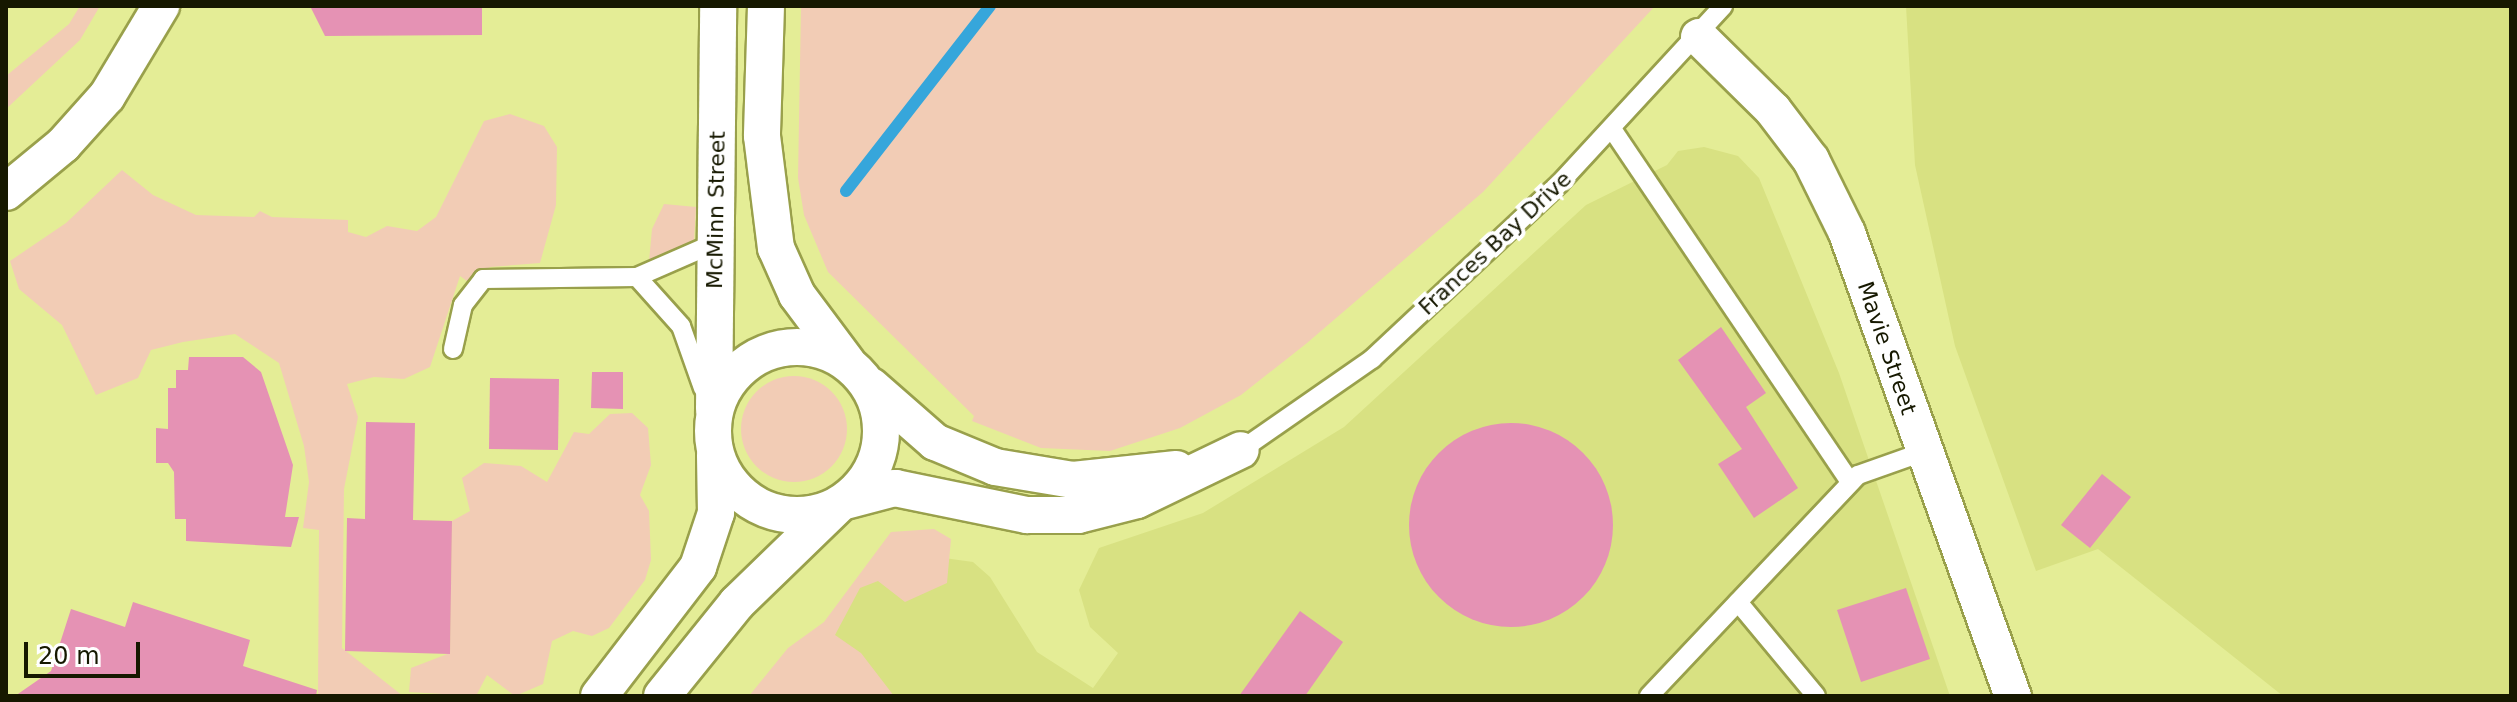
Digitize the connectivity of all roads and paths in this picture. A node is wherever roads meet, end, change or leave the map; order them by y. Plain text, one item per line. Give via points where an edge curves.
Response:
1 (161, 6) edge
2 (718, 6) edge
3 (766, 6) edge
4 (1723, 6) edge
5 (1699, 37) junction
6 (1612, 129) junction
7 (6, 192) edge
8 (715, 243) junction
9 (637, 277) junction
10 (453, 349) dead end
11 (856, 371) junction
12 (714, 427) junction
13 (1241, 450) junction
14 (1923, 452) junction
15 (1850, 482) junction
16 (841, 503) junction
17 (1738, 602) junction
18 (599, 696) edge
19 (662, 696) edge
20 (1649, 696) edge
21 (1816, 696) edge
22 (2013, 696) edge

1 - 7 street via 107,96 63,145
2 - 8 street, McMinn Street
3 - 11 street, McMinn Street via 762,136 776,248 797,295
4 - 5 lane, Frances Bay Drive
5 - 6 lane, Frances Bay Drive
5 - 14 street, Mavie Street via 1773,110 1811,160 1847,233
6 - 13 lane, Frances Bay Drive via 1372,359
6 - 15 lane
8 - 9 lane
8 - 12 street, McMinn Street
9 - 10 lane via 483,279 463,305
9 - 12 lane via 681,326
11 - 12 street via 818,349 775,349 740,368
11 - 13 street, Frances Bay Drive via 935,442 1028,475 1073,480 1154,474
11 - 16 street via 880,419 881,442 867,479
12 - 16 street via 734,486 770,511 805,515
12 - 18 street, McMinn Street via 716,513 698,567
13 - 16 street, Frances Bay Drive via 1160,491 1078,515 1027,515 895,488
14 - 15 lane via 1872,467
14 - 22 street, Mavie Street
15 - 17 lane
16 - 19 street via 737,603
17 - 20 lane
17 - 21 lane

